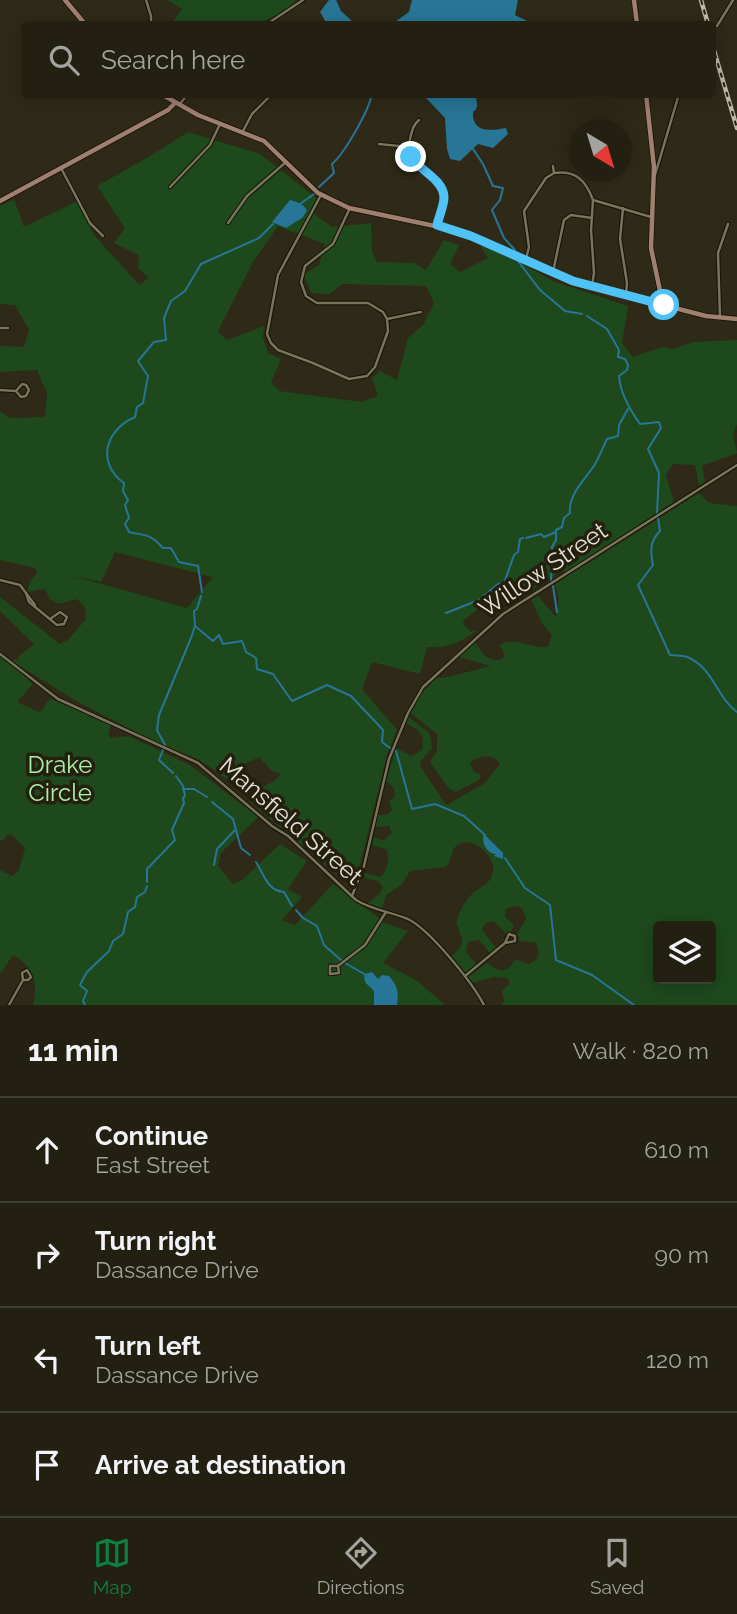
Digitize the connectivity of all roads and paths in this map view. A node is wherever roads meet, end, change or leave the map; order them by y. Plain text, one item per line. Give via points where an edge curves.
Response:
1 (65, 0) edge
2 (146, 0) edge
3 (303, 0) edge
4 (634, 0) edge
5 (733, 0) edge
6 (82, 21) edge
7 (151, 21) edge
8 (272, 21) edge
9 (637, 21) edge
10 (717, 26) dead end
11 (167, 98) edge
12 (184, 98) edge
13 (268, 98) edge
14 (646, 98) edge
15 (678, 98) edge
16 (177, 104) junction
17 (419, 120) dead end
18 (220, 124) junction
19 (243, 131) junction
20 (379, 144) dead end
21 (409, 146) junction
22 (288, 164) junction
23 (553, 166) dead end
24 (61, 168) junction
25 (554, 173) junction
26 (654, 179) junction
27 (170, 187) dead end
28 (321, 195) junction
29 (593, 200) junction
30 (0, 201) edge
31 (349, 208) junction
32 (624, 208) junction
33 (651, 217) junction
34 (592, 218) junction
35 (228, 223) dead end
36 (728, 224) dead end
37 (437, 225) junction
38 (103, 236) dead end
39 (526, 260) junction
40 (553, 272) junction
41 (592, 286) junction
42 (626, 295) junction
43 (663, 305) junction
44 (421, 312) dead end
45 (720, 317) junction
46 (387, 318) junction
47 (735, 318) edge
48 (0, 328) edge
49 (8, 328) dead end
50 (0, 390) edge
51 (16, 391) dead end
52 (737, 465) edge
53 (0, 580) edge
54 (50, 619) junction
55 (0, 654) edge
56 (352, 896) junction
57 (386, 912) junction
58 (505, 943) dead end
59 (338, 966) dead end
60 (464, 977) junction
61 (23, 980) dead end
62 (9, 1005) edge
63 (484, 1005) edge

1 - 6 street
2 - 7 street
3 - 8 street
4 - 9 street
5 - 10 street
11 - 16 street
12 - 16 street
13 - 19 street
14 - 26 street
15 - 26 street
16 - 18 street
16 - 24 street
17 - 21 street
18 - 19 street
18 - 27 street via 210,145
19 - 22 street via 268,144
20 - 21 street
21 - 37 street via 412,160 443,191
22 - 28 street
22 - 35 street via 249,194
23 - 25 street
24 - 30 street
24 - 38 street via 90,223
25 - 29 street via 572,173 582,179
25 - 39 street via 524,211 529,247
26 - 33 street
28 - 31 street
28 - 46 street via 278,275 267,329 271,342 281,352 357,379 375,367 387,334
29 - 32 street
29 - 34 street
31 - 37 street
31 - 46 street via 333,244 303,269 302,289 317,303 368,303
32 - 33 street
32 - 42 street via 620,239
33 - 43 street via 652,260
34 - 40 street via 571,215 564,220
34 - 41 street
36 - 45 street via 718,253
37 - 39 street
39 - 40 street
40 - 41 street
41 - 42 street
42 - 43 street
43 - 45 street
44 - 46 street
45 - 47 street
48 - 49 street
50 - 51 street
52 - 56 street, Willow Street via 503,614 423,687 389,759 364,866
53 - 54 street via 18,585
54 - 54 street via 59,626 67,618 61,612
55 - 56 street, Mansfield Street via 50,694 198,763 288,836
56 - 57 street, Mansfield Street
57 - 59 street via 365,945
57 - 60 street, Mansfield Street via 423,929
58 - 60 street
60 - 63 street, Mansfield Street
61 - 62 street

